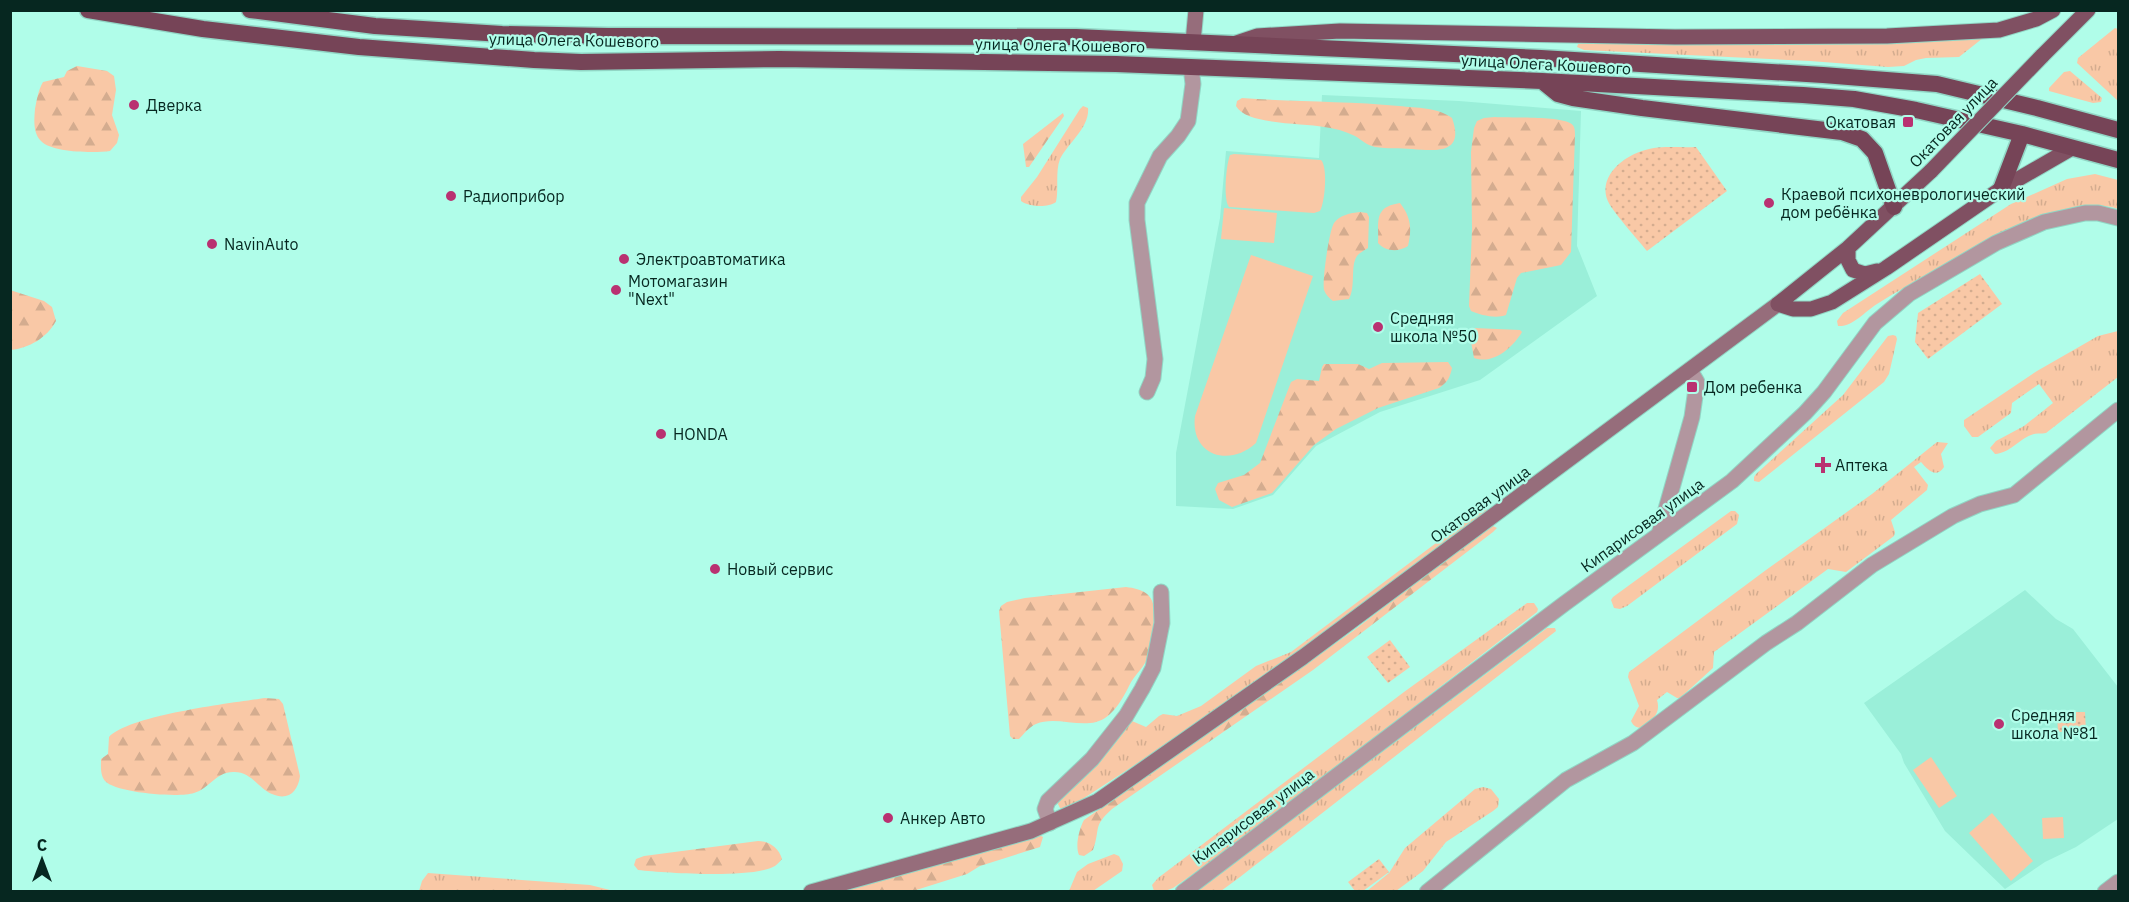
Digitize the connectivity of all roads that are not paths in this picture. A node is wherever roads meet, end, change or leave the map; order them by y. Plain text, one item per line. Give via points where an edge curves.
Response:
1 (88, 10) edge
2 (250, 10) edge
3 (1196, 10) edge
4 (2053, 10) edge
5 (2088, 10) edge
6 (1193, 42) junction
7 (1234, 44) junction
8 (1191, 67) junction
9 (1542, 81) junction
10 (2118, 130) edge
11 (2022, 134) junction
12 (2072, 148) junction
13 (2118, 160) edge
14 (2001, 189) junction
15 (1894, 207) junction
16 (2118, 218) edge
17 (1848, 248) junction
18 (1886, 268) junction
19 (1778, 304) junction
20 (1690, 370) junction
21 (1147, 392) dead end
22 (2118, 410) edge
23 (1659, 534) junction
24 (1161, 592) dead end
25 (1050, 823) junction
26 (2118, 882) edge
27 (811, 891) edge
28 (1183, 891) edge
29 (1427, 891) edge
30 (2105, 891) edge

1 - 8 highway, улица Олега Кошевого via 203,29 359,47 580,62 945,60
2 - 6 highway, улица Олега Кошевого via 375,26 502,34 1076,37
3 - 6 main road
4 - 7 main road via 1999,30 1887,36 1340,31 1257,36
5 - 15 main road, Окатовая улица, bridge
6 - 7 highway, улица Олега Кошевого
7 - 10 highway, улица Олега Кошевого via 1541,58 1937,84
8 - 9 highway, улица Олега Кошевого
8 - 21 street via 1188,121 1160,156 1137,203 1155,359
9 - 11 highway, улица Олега Кошевого via 1854,99
9 - 15 highway via 1558,94 1573,98 1821,128 1862,139 1875,153
11 - 12 highway, улица Олега Кошевого
11 - 14 highway
12 - 13 highway, улица Олега Кошевого
12 - 14 main road
14 - 18 main road
15 - 17 main road, Окатовая улица
16 - 23 street, Кипарисовая улица via 2085,213 2044,222 1996,243 1909,294 1875,323 1824,392 1774,442 1732,481
17 - 18 main road via 1848,260 1856,272 1865,274
17 - 19 main road, Окатовая улица
18 - 19 main road via 1832,302 1811,309
19 - 20 main road, Окатовая улица
20 - 23 street via 1697,382 1692,417
20 - 25 main road, Окатовая улица via 1271,680 1098,801
22 - 29 street via 2014,495 1953,516 1872,565 1633,743 1566,780
23 - 28 street, Кипарисовая улица
24 - 25 street via 1162,623 1151,672 1126,716 1092,759 1048,801
25 - 27 main road, Окатовая улица
26 - 30 street

